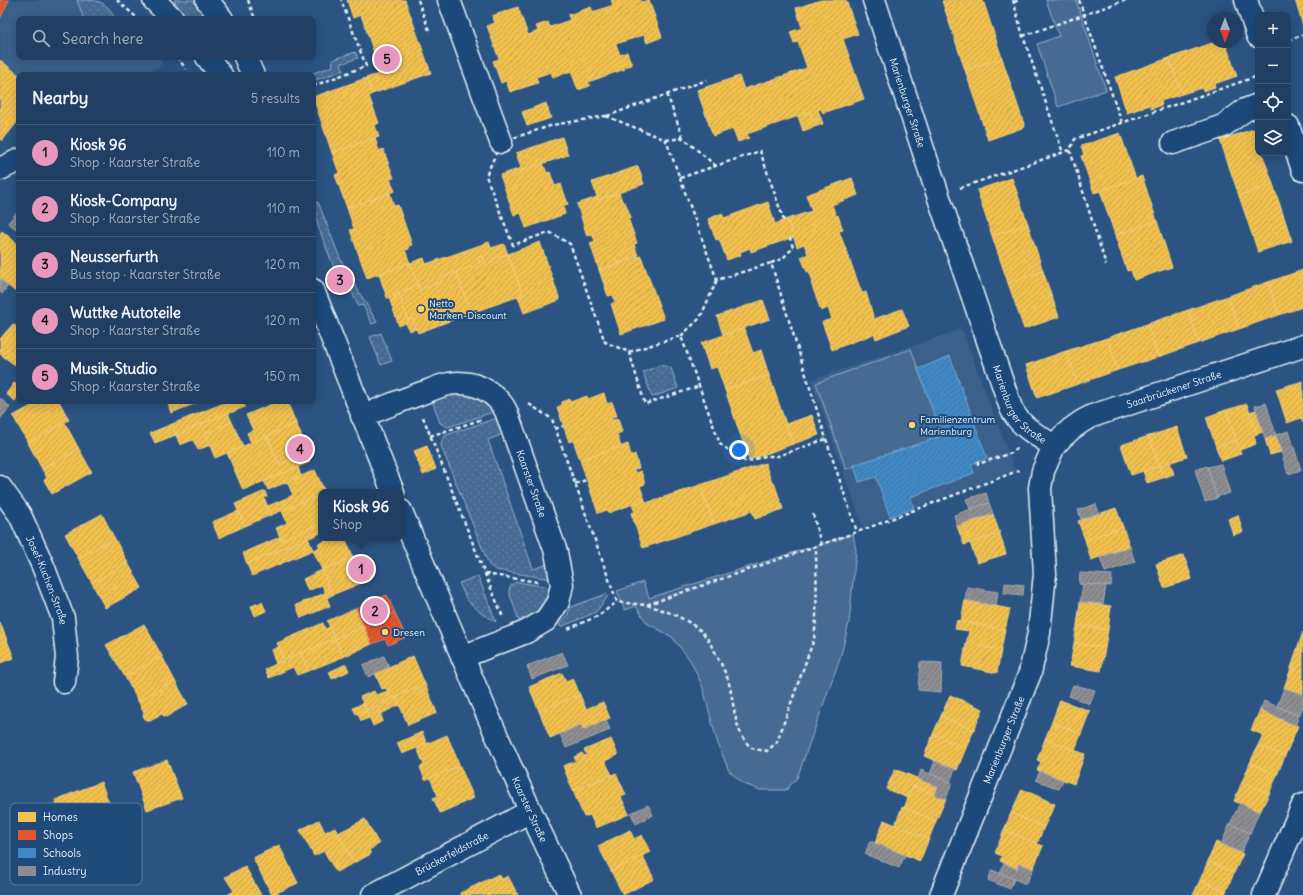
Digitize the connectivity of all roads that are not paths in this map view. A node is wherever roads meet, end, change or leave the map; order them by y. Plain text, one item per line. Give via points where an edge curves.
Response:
1 (154, 0) edge
2 (207, 0) edge
3 (449, 0) edge
4 (874, 0) edge
5 (1246, 0) edge
6 (171, 16) edge
7 (220, 16) edge
8 (1255, 27) edge
9 (209, 60) edge
10 (246, 60) edge
11 (219, 72) edge
12 (252, 72) edge
13 (1255, 106) edge
14 (1291, 135) edge
15 (501, 142) road end
16 (1173, 143) dead end
17 (16, 162) edge
18 (0, 170) edge
19 (1303, 170) edge
20 (316, 298) edge
21 (1303, 346) edge
22 (362, 416) junction
23 (1050, 453) junction
24 (0, 486) edge
25 (392, 489) edge
26 (404, 518) edge
27 (462, 657) junction
28 (64, 682) dead end
29 (1303, 805) edge
30 (529, 812) junction
31 (373, 895) edge
32 (570, 895) edge
33 (941, 895) edge
34 (1264, 895) edge

1 - 6 street
2 - 7 street
3 - 15 street
4 - 23 street, Marienburger Straße via 1011,408 1018,420
5 - 8 street
9 - 11 street
10 - 12 street
13 - 16 street via 1245,110 1223,126
14 - 19 street
17 - 18 street
20 - 22 street
21 - 23 street, Saarbrückener Straße via 1092,416 1070,429
22 - 25 street
22 - 27 street, Kaarster Straße via 415,395 448,384 460,383 480,387 492,393 506,411 556,552 562,585 558,602 546,620 526,632
23 - 33 street, Marienburger Straße via 1040,488 1045,574 1039,633 1030,674
24 - 28 street, Josef-Kuchen-Straße via 20,515 43,566 62,618 67,657
26 - 27 street, Kaarster Straße
27 - 30 street, Kaarster Straße
29 - 34 street
30 - 31 street, Brückerfeldstraße
30 - 32 street, Kaarster Straße

